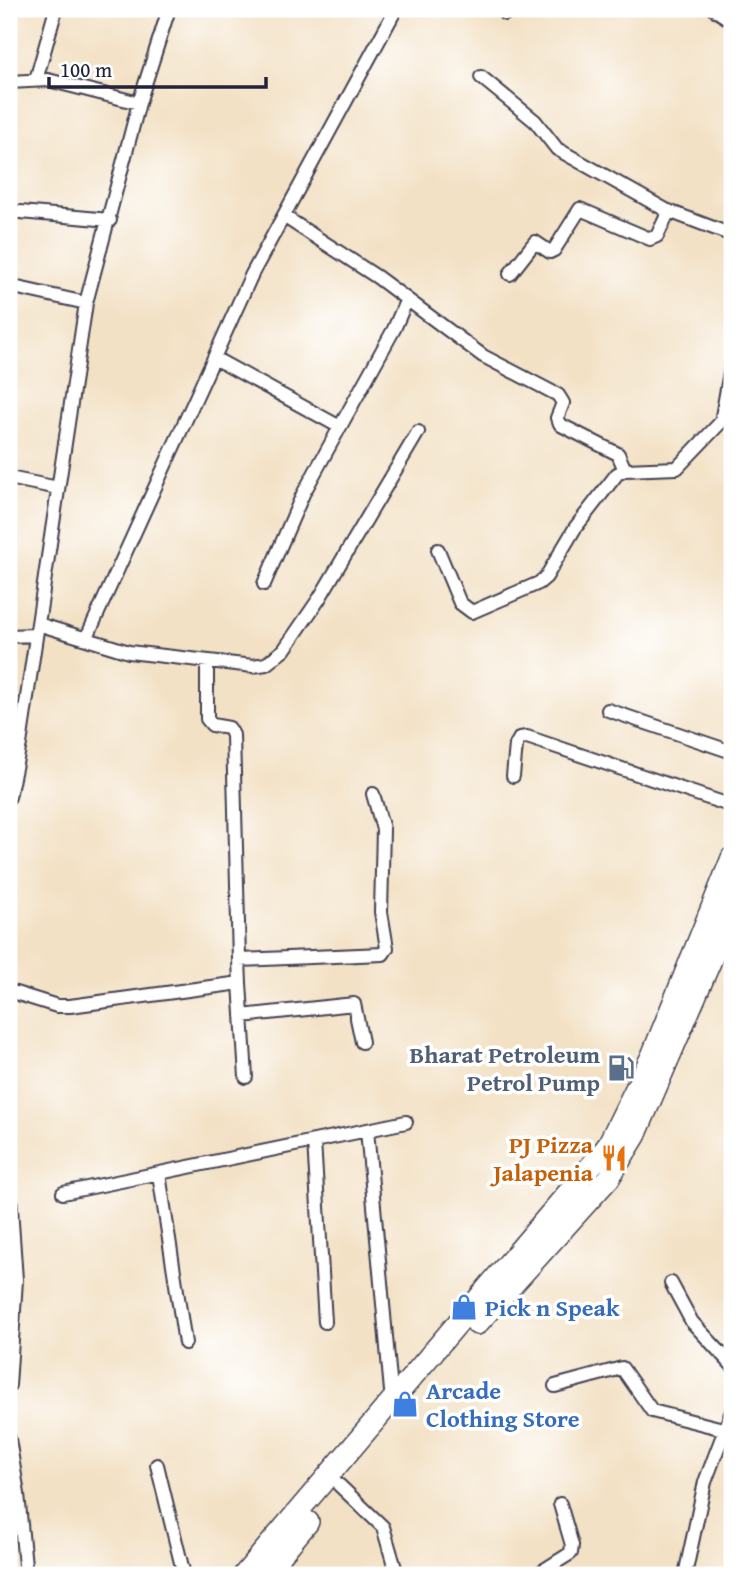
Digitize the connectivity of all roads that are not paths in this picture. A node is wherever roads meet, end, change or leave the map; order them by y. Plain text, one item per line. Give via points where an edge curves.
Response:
1 (56, 9) edge
2 (169, 9) edge
3 (396, 9) edge
4 (714, 9) edge
5 (732, 21) edge
6 (481, 77) dead end
7 (36, 80) junction
8 (9, 82) edge
9 (139, 103) junction
10 (9, 211) edge
11 (670, 211) junction
12 (285, 217) junction
13 (110, 220) junction
14 (732, 235) edge
15 (510, 274) dead end
16 (9, 286) edge
17 (407, 299) junction
18 (86, 303) junction
19 (214, 358) junction
20 (732, 361) edge
21 (727, 424) edge
22 (340, 427) junction
23 (418, 432) dead end
24 (625, 470) junction
25 (9, 478) edge
26 (58, 488) junction
27 (438, 550) dead end
28 (264, 584) dead end
29 (37, 629) junction
30 (9, 636) edge
31 (87, 637) junction
32 (208, 661) junction
33 (608, 710) dead end
34 (15, 743) edge
35 (732, 752) edge
36 (513, 776) dead end
37 (373, 794) dead end
38 (9, 797) edge
39 (732, 806) edge
40 (732, 858) edge
41 (732, 911) edge
42 (239, 960) junction
43 (240, 983) junction
44 (9, 991) edge
45 (242, 1016) junction
46 (362, 1042) dead end
47 (246, 1077) dead end
48 (406, 1122) dead end
49 (367, 1130) junction
50 (314, 1141) junction
51 (159, 1174) junction
52 (9, 1180) edge
53 (63, 1194) dead end
54 (671, 1283) dead end
55 (326, 1322) dead end
56 (185, 1343) dead end
57 (732, 1365) edge
58 (9, 1385) edge
59 (555, 1386) dead end
60 (392, 1402) junction
61 (732, 1411) edge
62 (723, 1429) junction
63 (9, 1439) edge
64 (157, 1465) dead end
65 (339, 1485) junction
66 (561, 1504) dead end
67 (558, 1562) junction
68 (26, 1575) edge
69 (184, 1575) edge
70 (244, 1575) edge
71 (264, 1575) edge
72 (397, 1575) edge
73 (536, 1575) edge
74 (563, 1575) edge
75 (685, 1575) edge

1 - 7 street
2 - 9 street
3 - 12 street
4 - 5 street
6 - 11 street via 535,121 557,149
7 - 8 street
7 - 9 street
9 - 13 street
10 - 13 street
11 - 14 street
11 - 15 street via 657,236 650,239 580,209 554,250 535,242
12 - 17 street
12 - 19 street via 252,274
13 - 18 street
16 - 18 street
17 - 22 street
17 - 24 street via 482,356 558,395 563,401 557,418 561,425 618,454
18 - 26 street
19 - 22 street
19 - 31 street
20 - 21 street
21 - 24 street via 677,468
22 - 28 street via 303,495
23 - 32 street via 284,650 266,664
24 - 27 street via 575,528 546,577 479,611 472,612 460,603
25 - 26 street
26 - 29 street
29 - 30 street
29 - 31 street
29 - 34 street
31 - 32 street via 129,652
32 - 42 street via 207,719 212,725 229,728 233,735
33 - 35 street
34 - 38 street
36 - 39 street via 516,745 527,737
37 - 42 street via 383,829 381,912 386,951
40 - 60 main road via 652,1056 607,1147
41 - 65 main road via 660,1085 609,1178 438,1367
42 - 43 street
43 - 44 street via 70,1006
43 - 45 street
45 - 46 street via 354,1004
45 - 47 street
48 - 49 street
49 - 50 street
49 - 60 street
50 - 51 street
50 - 55 street
51 - 53 street
51 - 56 street
52 - 58 street via 16,1280
54 - 57 street via 692,1322
59 - 62 street via 622,1368 652,1411
60 - 70 main road
61 - 62 street
62 - 75 street via 705,1482
63 - 68 street
64 - 69 street
65 - 71 main road
65 - 72 street via 383,1527
66 - 67 street via 572,1545 571,1553
67 - 73 street
67 - 74 street

